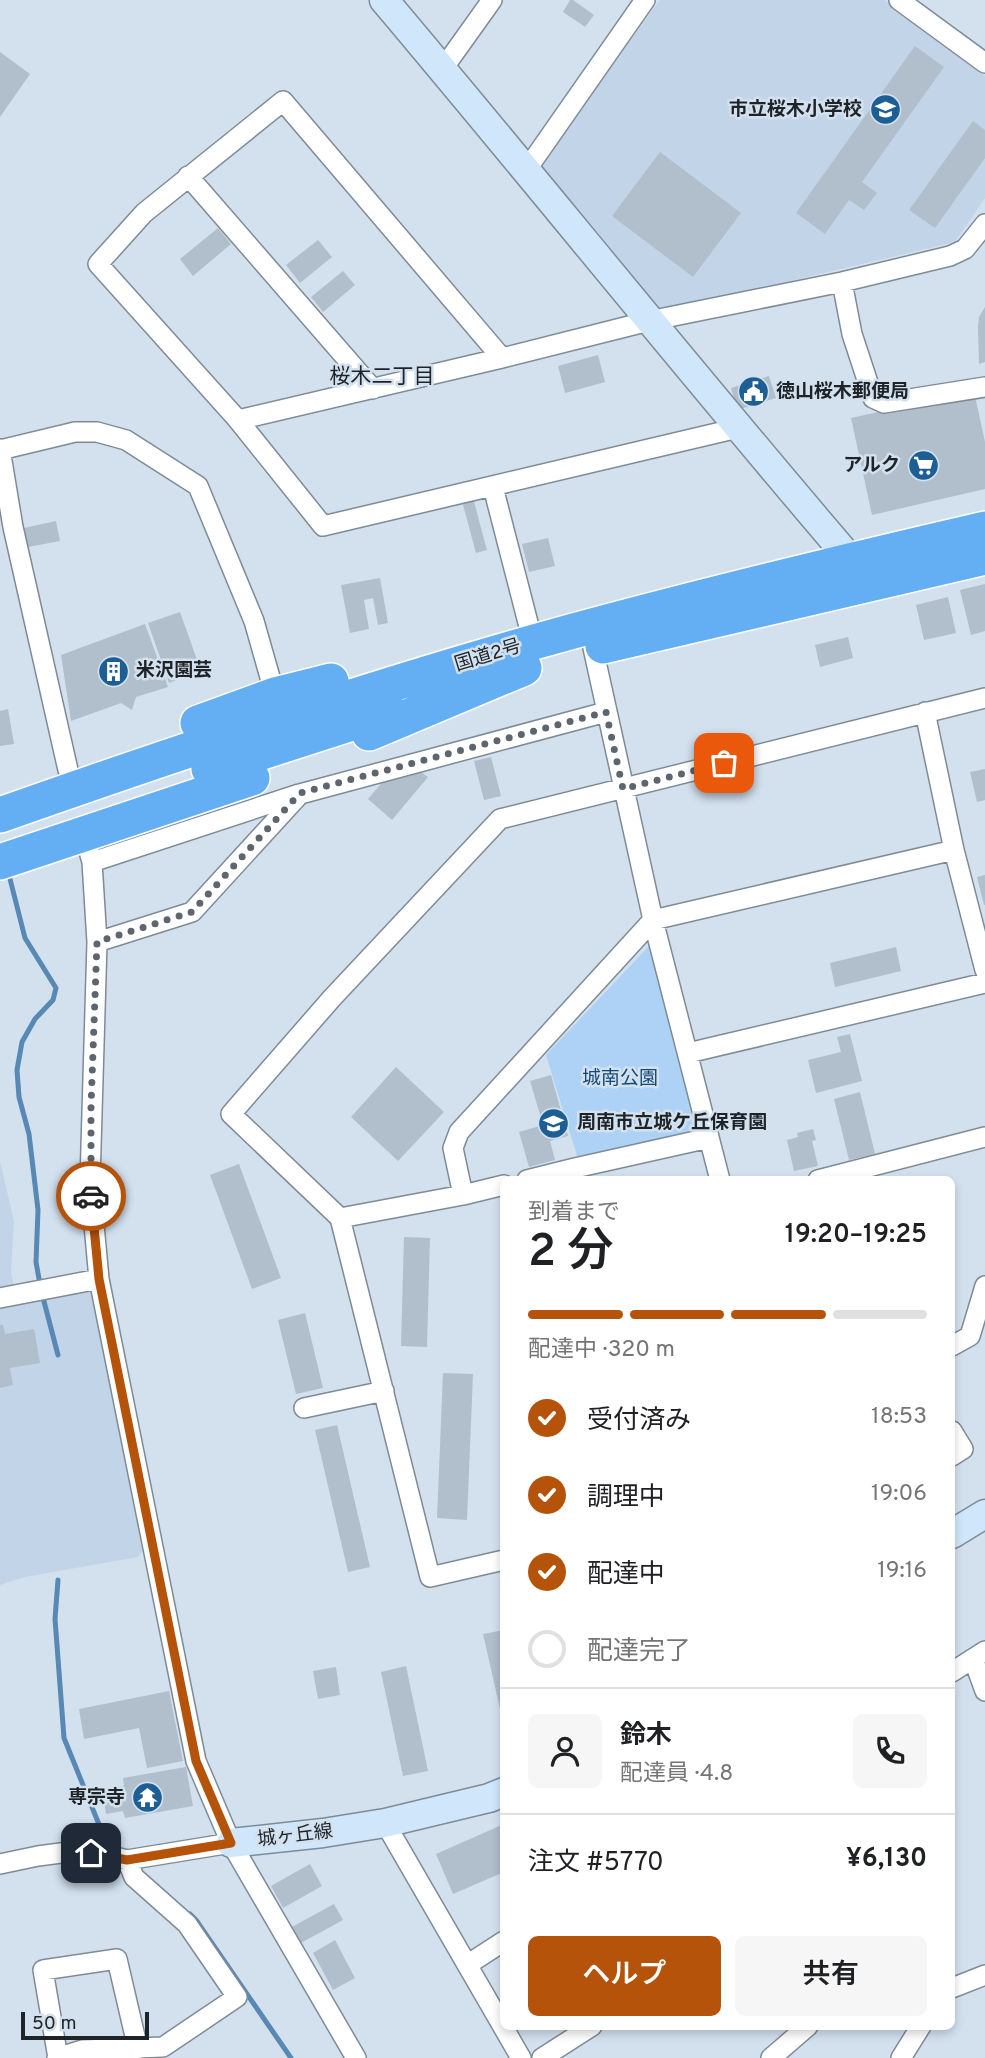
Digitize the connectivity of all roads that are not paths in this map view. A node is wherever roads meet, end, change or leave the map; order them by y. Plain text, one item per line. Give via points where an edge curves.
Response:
1 (384, 0) edge
2 (492, 0) edge
3 (645, 0) edge
4 (899, 0) edge
5 (985, 63) edge
6 (442, 71) junction
7 (527, 169) junction
8 (188, 176) junction
9 (985, 224) edge
10 (842, 282) junction
11 (649, 321) junction
12 (502, 358) junction
13 (985, 387) edge
14 (373, 389) junction
15 (238, 420) junction
16 (738, 428) junction
17 (0, 449) edge
18 (493, 486) junction
19 (985, 528) edge
20 (985, 557) edge
21 (851, 560) junction
22 (593, 648) junction
23 (522, 653) junction
24 (275, 695) junction
25 (985, 698) edge
26 (606, 712) junction
27 (925, 712) junction
28 (68, 770) junction
29 (623, 789) junction
30 (300, 793) junction
31 (7, 829) edge
32 (88, 848) junction
33 (954, 850) junction
34 (653, 920) junction
35 (97, 942) junction
36 (985, 970) edge
37 (985, 983) edge
38 (688, 1053) junction
39 (985, 1137) edge
40 (709, 1138) junction
41 (577, 1174) edge
42 (855, 1174) edge
43 (719, 1176) edge
44 (500, 1186) edge
45 (463, 1195) junction
46 (340, 1218) junction
47 (99, 1279) junction
48 (985, 1286) edge
49 (0, 1298) edge
50 (955, 1344) edge
51 (384, 1391) junction
52 (304, 1408) dead end
53 (955, 1436) edge
54 (955, 1454) edge
55 (985, 1514) edge
56 (955, 1532) edge
57 (500, 1561) edge
58 (978, 1655) edge
59 (955, 1670) edge
60 (985, 1691) edge
61 (500, 1794) edge
62 (385, 1823) junction
63 (231, 1843) junction
64 (127, 1860) junction
65 (0, 1864) edge
66 (500, 1944) edge
67 (467, 1965) junction
68 (985, 1975) edge
69 (955, 1987) edge
70 (500, 2022) edge
71 (505, 2030) edge
72 (586, 2030) edge
73 (803, 2030) edge
74 (918, 2030) edge
75 (138, 2049) junction
76 (57, 2058) edge
77 (356, 2058) edge
78 (521, 2058) edge
79 (542, 2058) edge
80 (771, 2058) edge
81 (901, 2058) edge

1 - 6 street
2 - 6 street
3 - 7 street
4 - 5 street
6 - 7 street
7 - 11 street
8 - 12 street via 283,101
8 - 14 street
8 - 15 street via 144,213 98,264
9 - 10 street via 965,249 950,256
10 - 11 street
10 - 13 street via 852,334 873,398 884,403
11 - 12 street
11 - 16 street
12 - 14 street
14 - 15 street
15 - 18 street via 323,526
16 - 18 street
16 - 21 street
17 - 24 street via 75,432 97,432 126,440 198,486 254,621
17 - 28 street
18 - 23 street
19 - 21 highway, 国道2号
20 - 22 highway, 国道2号
21 - 23 highway, 国道2号 via 652,609
22 - 23 highway, 国道2号
22 - 26 street
23 - 24 highway via 465,648
23 - 31 highway, 国道2号 via 282,719
23 - 32 highway via 312,758
24 - 28 highway
25 - 27 street
26 - 29 street
26 - 30 street
27 - 29 street
27 - 33 street
28 - 31 highway
29 - 34 street
29 - 46 street via 500,819 332,998 231,1114
30 - 32 street
30 - 35 street via 192,912
31 - 32 highway
32 - 35 street
33 - 34 street
33 - 36 street
34 - 38 street
34 - 45 street via 459,1132 453,1148
35 - 47 street via 90,1181
37 - 38 street
38 - 40 street
39 - 42 street
40 - 41 street
40 - 43 street
44 - 45 street
45 - 46 street
46 - 51 street
47 - 49 street
47 - 63 street via 196,1761
48 - 50 street via 971,1336
51 - 52 street
51 - 57 street via 430,1577
53 - 54 street via 963,1449
55 - 56 street
58 - 59 street
58 - 60 street via 977,1669
61 - 62 street, 城ヶ丘線
62 - 63 street, 城ヶ丘線
62 - 67 street
63 - 64 street, 城ヶ丘線
63 - 77 street
64 - 65 street, 城ヶ丘線 via 76,1851
64 - 75 street via 134,1877 187,1924 237,1997 163,2047
66 - 67 street
67 - 70 street
68 - 69 street
71 - 78 street
72 - 79 street
73 - 80 street
74 - 81 street
75 - 76 street via 82,2050
75 - 76 street via 117,1959 43,1970

